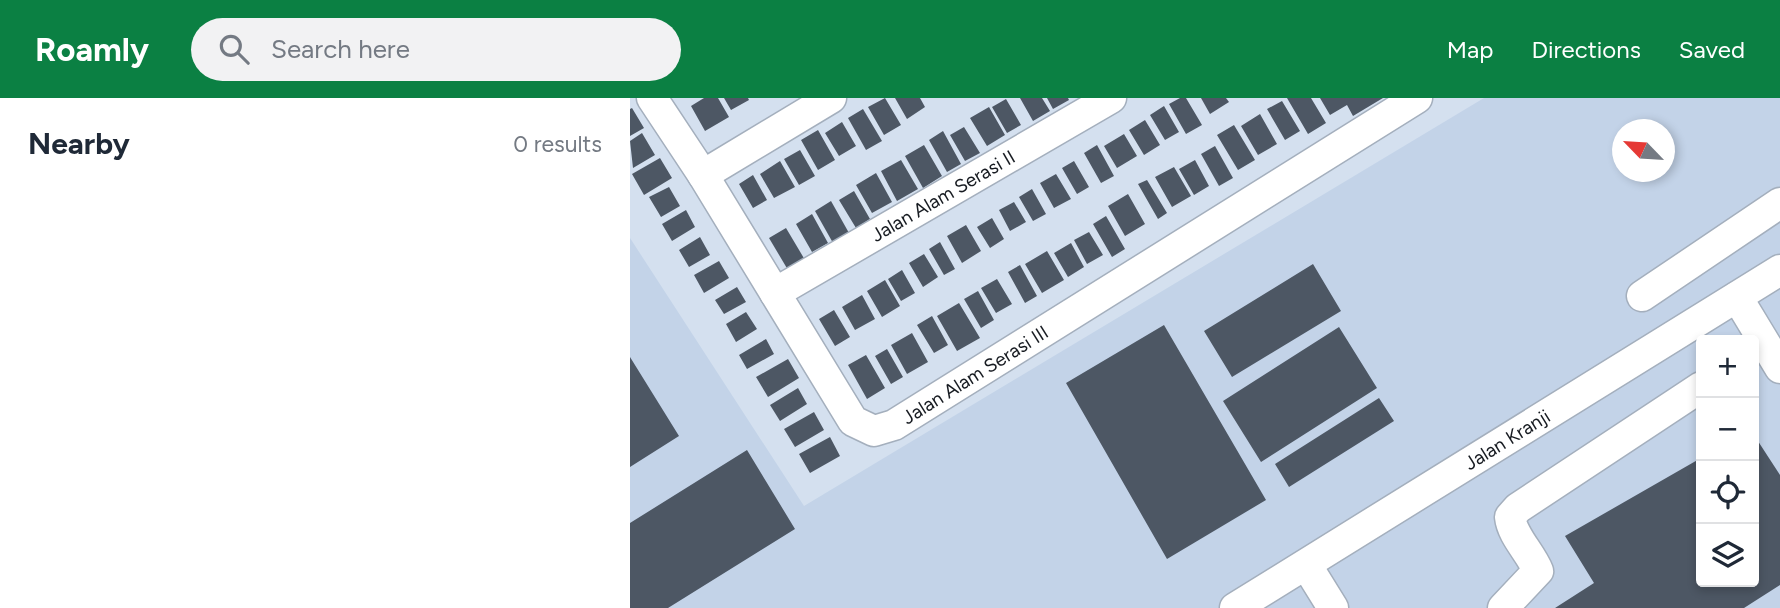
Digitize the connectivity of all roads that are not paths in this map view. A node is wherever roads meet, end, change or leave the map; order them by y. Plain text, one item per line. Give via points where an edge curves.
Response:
1 (652, 98) edge
2 (831, 98) edge
3 (1111, 98) edge
4 (1417, 98) edge
5 (703, 175) junction
6 (1780, 202) edge
7 (1780, 270) edge
8 (775, 293) junction
9 (1642, 296) dead end
10 (1737, 297) junction
11 (1772, 337) edge
12 (1780, 368) edge
13 (1696, 390) edge
14 (1307, 566) junction
15 (1234, 608) edge
16 (1333, 608) edge
17 (1503, 608) edge

1 - 5 street, Jalan Alam Serasi III
2 - 5 street
3 - 8 street, Jalan Alam Serasi II
4 - 8 street, Jalan Alam Serasi III via 894,425 874,431 853,421
5 - 8 street, Jalan Alam Serasi III
6 - 9 street
7 - 10 street, Jalan Kranji
10 - 11 street
10 - 14 street, Jalan Kranji
11 - 12 street
13 - 17 street via 1510,517 1538,571
14 - 15 street, Jalan Kranji
14 - 16 street

